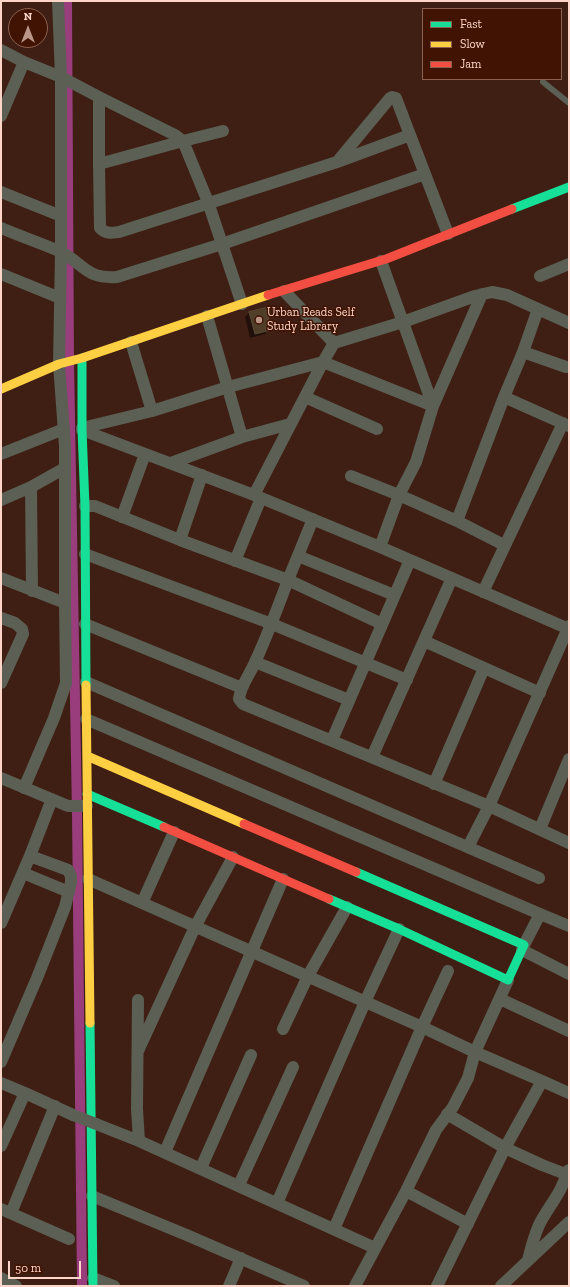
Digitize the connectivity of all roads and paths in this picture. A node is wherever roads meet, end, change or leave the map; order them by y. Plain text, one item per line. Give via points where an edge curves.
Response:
1 (46, 1) edge
2 (58, 4) edge
3 (1, 50) edge
4 (24, 62) junction
5 (61, 78) junction
6 (543, 82) dead end
7 (99, 97) junction
8 (569, 103) edge
9 (1, 116) edge
10 (223, 131) dead end
11 (410, 135) junction
12 (183, 141) junction
13 (337, 162) junction
14 (99, 164) junction
15 (425, 174) junction
16 (569, 187) edge
17 (1, 192) edge
18 (208, 202) junction
19 (61, 216) junction
20 (1, 228) edge
21 (448, 234) junction
22 (222, 244) junction
23 (61, 252) junction
24 (381, 260) junction
25 (569, 264) edge
26 (1, 274) edge
27 (540, 276) dead end
28 (284, 291) junction
29 (482, 294) junction
30 (60, 298) junction
31 (242, 304) junction
32 (538, 309) junction
33 (207, 316) junction
34 (403, 322) junction
35 (569, 323) edge
36 (131, 342) junction
37 (334, 343) junction
38 (523, 352) junction
39 (81, 358) junction
40 (323, 362) junction
41 (61, 364) junction
42 (566, 367) dead end
43 (228, 387) junction
44 (1, 388) edge
45 (304, 397) junction
46 (504, 398) junction
47 (433, 406) junction
48 (152, 410) junction
49 (290, 424) junction
50 (566, 425) edge
51 (64, 429) junction
52 (82, 429) junction
53 (377, 429) dead end
54 (242, 437) junction
55 (1, 454) edge
56 (145, 454) junction
57 (171, 464) junction
58 (65, 468) junction
59 (202, 475) junction
60 (351, 476) dead end
61 (31, 487) junction
62 (399, 495) junction
63 (257, 497) junction
64 (1, 500) edge
65 (85, 506) junction
66 (122, 517) junction
67 (313, 519) junction
68 (457, 521) junction
69 (180, 540) junction
70 (504, 545) junction
71 (380, 547) junction
72 (85, 554) junction
73 (298, 556) junction
74 (410, 560) junction
75 (235, 561) junction
76 (1, 578) edge
77 (452, 578) junction
78 (288, 580) junction
79 (32, 590) junction
80 (482, 592) junction
81 (394, 595) junction
82 (66, 603) junction
83 (1, 618) edge
84 (85, 624) junction
85 (272, 624) junction
86 (382, 624) junction
87 (569, 628) edge
88 (424, 641) junction
89 (255, 662) junction
90 (365, 663) junction
91 (484, 668) junction
92 (407, 680) junction
93 (86, 682) junction
94 (1, 683) edge
95 (242, 688) junction
96 (540, 693) junction
97 (349, 700) junction
98 (86, 719) junction
99 (332, 740) junction
100 (87, 756) junction
101 (372, 757) junction
102 (569, 759) edge
103 (1, 778) edge
104 (434, 784) junction
105 (24, 788) junction
106 (52, 800) junction
107 (85, 802) junction
108 (489, 806) junction
109 (540, 829) junction
110 (174, 832) junction
111 (569, 843) edge
112 (468, 847) junction
113 (30, 856) junction
114 (233, 857) junction
115 (22, 873) junction
116 (539, 878) dead end
117 (88, 879) junction
118 (283, 879) junction
119 (69, 892) junction
120 (142, 903) junction
121 (347, 907) junction
122 (540, 914) junction
123 (1, 924) edge
124 (569, 926) edge
125 (195, 927) junction
126 (399, 929) junction
127 (523, 948) junction
128 (251, 952) junction
129 (448, 971) dead end
130 (569, 974) edge
131 (308, 976) junction
132 (508, 980) junction
133 (500, 999) junction
134 (138, 1000) dead end
135 (365, 1002) junction
136 (422, 1027) junction
137 (283, 1029) dead end
138 (569, 1031) edge
139 (138, 1051) junction
140 (475, 1052) junction
141 (251, 1055) dead end
142 (1, 1062) edge
143 (293, 1066) dead end
144 (542, 1081) junction
145 (1, 1083) edge
146 (26, 1093) junction
147 (569, 1093) edge
148 (55, 1106) junction
149 (447, 1114) junction
150 (139, 1141) junction
151 (1, 1146) edge
152 (504, 1148) junction
153 (164, 1152) junction
154 (201, 1168) junction
155 (568, 1171) edge
156 (239, 1185) junction
157 (406, 1191) junction
158 (92, 1196) junction
159 (277, 1203) junction
160 (6, 1211) edge
161 (569, 1222) edge
162 (468, 1224) junction
163 (334, 1229) junction
164 (69, 1239) dead end
165 (375, 1248) junction
166 (241, 1258) junction
167 (528, 1260) junction
168 (1, 1278) edge
169 (93, 1282) edge
170 (16, 1286) edge
171 (114, 1286) edge
172 (229, 1286) edge
173 (304, 1286) edge
174 (355, 1286) edge
175 (437, 1286) edge
176 (501, 1286) edge

1 - 2 street
2 - 5 street
3 - 4 street
4 - 5 street
4 - 9 street
5 - 7 street
5 - 19 street
6 - 8 lane
7 - 12 street
7 - 14 street
10 - 12 street
11 - 13 street
11 - 13 street via 397,99 392,97
11 - 15 street
12 - 14 street
12 - 18 street
13 - 18 street
14 - 18 street via 100,228 103,231 119,232
15 - 21 street
15 - 22 street
16 - 21 street
17 - 19 street
18 - 22 street
19 - 23 street
20 - 23 street
21 - 24 street
22 - 23 street via 108,278 92,275
22 - 31 street
23 - 30 street
24 - 28 street
24 - 34 street
25 - 27 street
26 - 30 street
28 - 31 street
28 - 37 street
29 - 32 street via 500,293
29 - 34 street
29 - 47 street
30 - 41 street
31 - 33 street
32 - 35 street
32 - 38 street
33 - 36 street
33 - 43 street
34 - 37 street
34 - 47 street
36 - 39 street
36 - 48 street
37 - 40 street
38 - 42 street
38 - 46 street
39 - 41 street
39 - 52 street
40 - 43 street
40 - 45 street
40 - 47 street
41 - 44 street
41 - 51 street
43 - 48 street
43 - 54 street
45 - 49 street
45 - 53 street
46 - 50 street
46 - 68 street
47 - 62 street via 416,462
48 - 52 street
49 - 54 street
49 - 63 street
50 - 70 street
51 - 55 street
51 - 58 street
52 - 56 street
52 - 65 street
54 - 57 street
56 - 57 street
56 - 66 street
57 - 59 street
58 - 61 street
58 - 82 street
59 - 63 street
59 - 69 street
60 - 62 street
61 - 64 street
61 - 79 street
62 - 68 street
62 - 71 street
63 - 67 street
63 - 75 street
65 - 66 street via 95,506
65 - 72 street
66 - 69 street
67 - 71 street
67 - 73 street
68 - 70 street
69 - 75 street
70 - 80 street
71 - 74 street
72 - 84 street
72 - 85 street
73 - 78 street
73 - 81 street
74 - 77 street
74 - 81 street
75 - 78 street
76 - 79 street
77 - 80 street
77 - 88 street
78 - 85 street
78 - 86 street
79 - 82 street
80 - 87 street
81 - 86 street
82 - 105 street via 66,683
83 - 94 street via 19,626 22,634
84 - 93 street
84 - 95 street
85 - 89 street
85 - 90 street
86 - 90 street
87 - 96 street
88 - 91 street
88 - 92 street
89 - 95 street
89 - 97 street
90 - 92 street
90 - 97 street
91 - 96 street
91 - 104 street
92 - 101 street
93 - 98 street
93 - 112 street
95 - 99 street via 239,699 243,704
96 - 108 street
97 - 99 street
98 - 100 street
98 - 122 street
99 - 101 street
100 - 107 street
100 - 127 street
101 - 104 street
102 - 109 street
103 - 105 street
104 - 108 street
105 - 106 street
106 - 107 street via 68,806
106 - 113 street
107 - 110 street
107 - 117 street
108 - 109 street
108 - 112 street
109 - 111 street
110 - 114 street
110 - 120 street
112 - 116 street
113 - 115 street
113 - 119 street via 68,870 71,876
114 - 118 street
114 - 125 street
115 - 119 street
115 - 123 street
117 - 120 street
117 - 158 street
118 - 121 street
118 - 128 street
119 - 142 street via 37,978
120 - 125 street
121 - 126 street
121 - 131 street
122 - 124 street
122 - 127 street
125 - 128 street
125 - 139 street
126 - 132 street
126 - 135 street
127 - 130 street
127 - 132 street
128 - 131 street
128 - 153 street
129 - 136 street
131 - 135 street
131 - 137 street
132 - 133 street
133 - 138 street
133 - 140 street
134 - 139 street
135 - 136 street
135 - 159 street
136 - 140 street
136 - 163 street
139 - 150 street
140 - 144 street
140 - 149 street via 468,1078
141 - 154 street
143 - 156 street
144 - 147 street
144 - 152 street
145 - 146 street
146 - 148 street
146 - 151 street
148 - 150 street, bridge
148 - 160 street
149 - 152 street
149 - 157 street via 436,1130
150 - 153 street
152 - 155 street via 542,1166 563,1173
152 - 162 street
153 - 154 street
154 - 156 street
155 - 167 street via 536,1231
156 - 159 street
157 - 162 street
157 - 165 street
158 - 166 street
158 - 169 street
159 - 163 street
160 - 164 street
161 - 167 street
162 - 175 street
163 - 165 street
165 - 174 street
166 - 172 street
166 - 173 street
167 - 176 street
168 - 170 street
169 - 171 street

